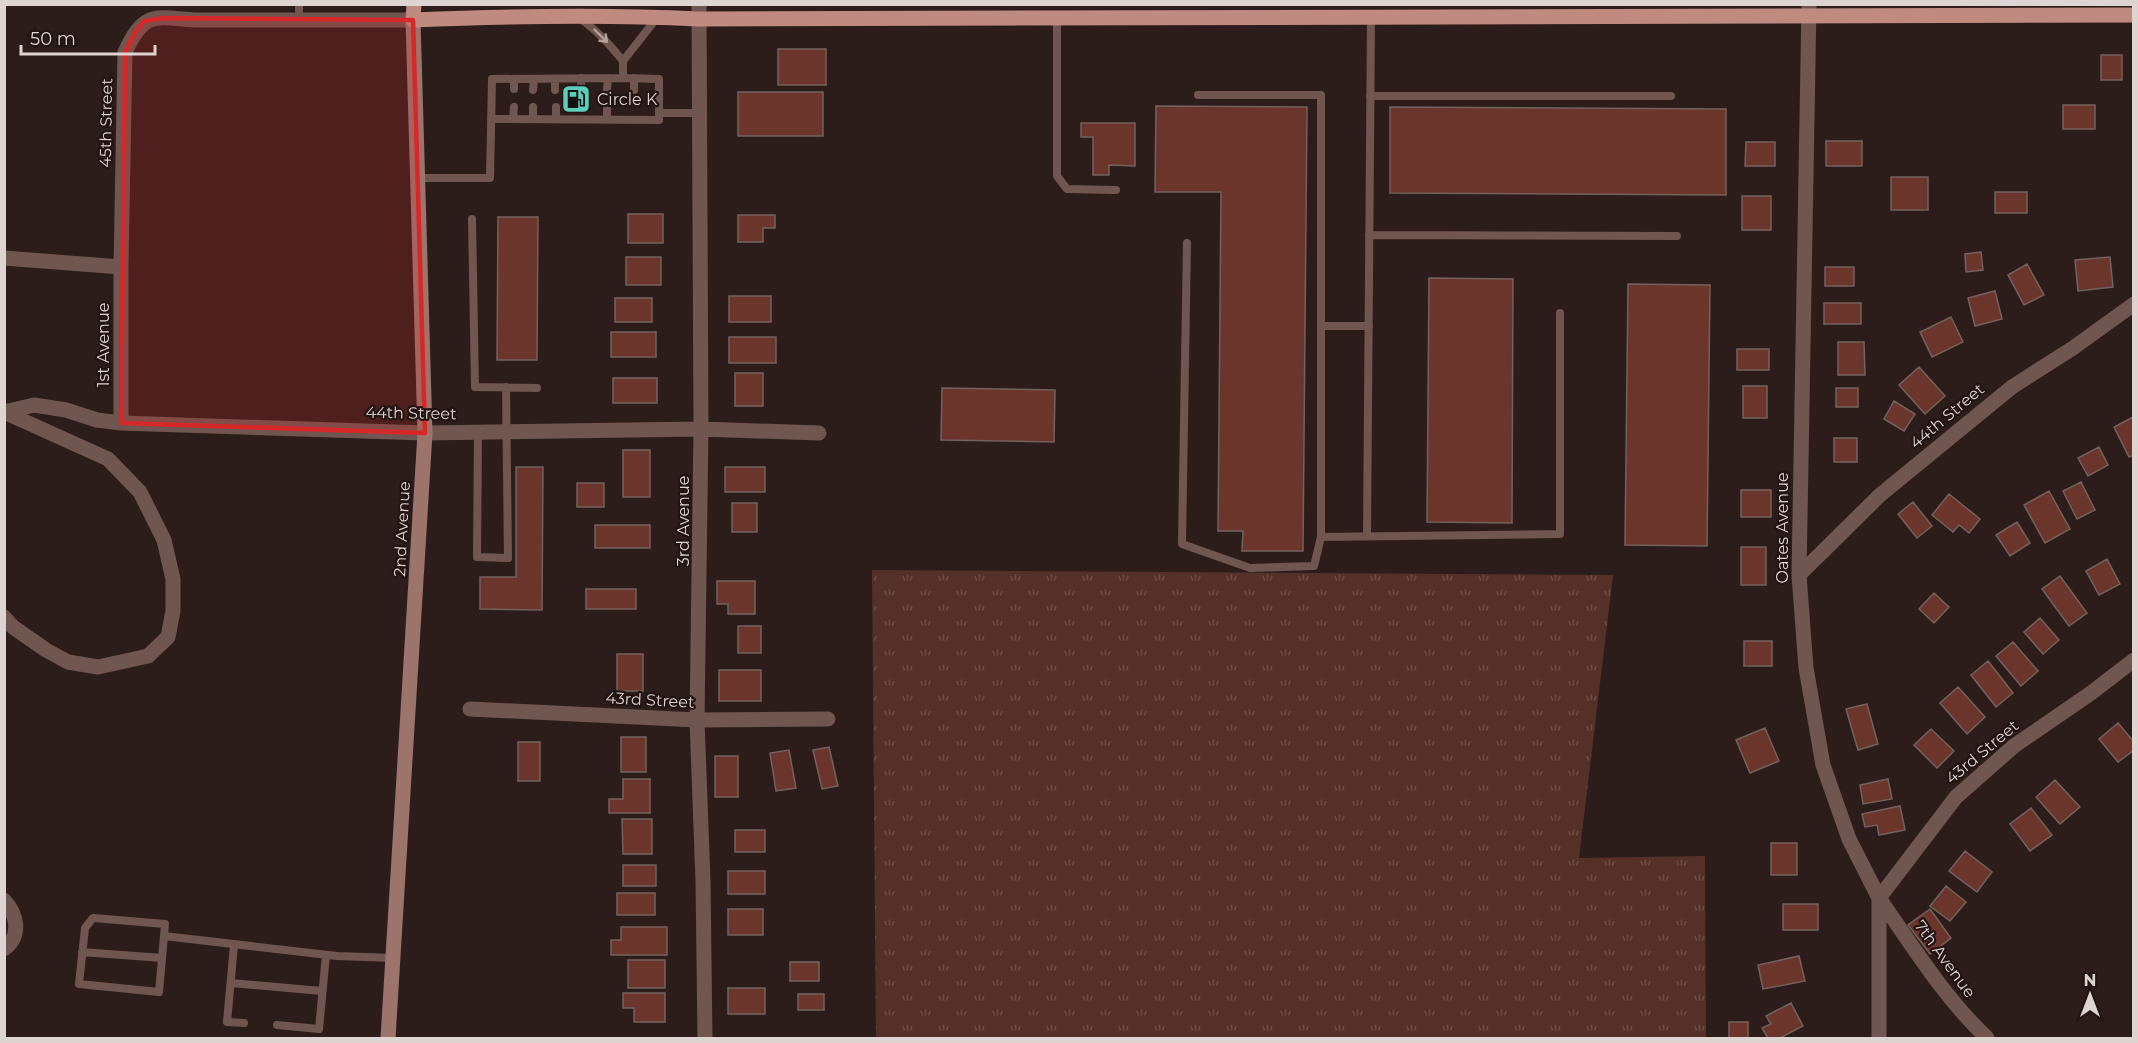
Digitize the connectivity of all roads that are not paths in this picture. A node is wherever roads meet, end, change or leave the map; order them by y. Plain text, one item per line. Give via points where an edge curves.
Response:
1 (414, 4) edge
2 (553, 4) edge
3 (1809, 10) edge
4 (2053, 10) edge
5 (698, 11) edge
6 (299, 12) edge
7 (2133, 15) edge
8 (575, 16) junction
9 (658, 16) junction
10 (1371, 17) junction
11 (1057, 18) junction
12 (413, 20) junction
13 (623, 61) junction
14 (581, 78) junction
15 (608, 78) junction
16 (623, 78) junction
17 (634, 78) junction
18 (514, 79) junction
19 (534, 79) junction
20 (555, 79) junction
21 (514, 89) dead end
22 (533, 90) dead end
23 (555, 90) dead end
24 (581, 90) dead end
25 (607, 90) dead end
26 (634, 90) dead end
27 (1198, 95) dead end
28 (1370, 96) junction
29 (1671, 96) dead end
30 (533, 106) dead end
31 (514, 107) dead end
32 (556, 107) dead end
33 (581, 108) dead end
34 (607, 108) dead end
35 (634, 109) dead end
36 (659, 113) junction
37 (699, 113) junction
38 (492, 119) junction
39 (513, 119) junction
40 (533, 119) junction
41 (556, 119) junction
42 (581, 119) junction
43 (607, 119) junction
44 (634, 119) junction
45 (417, 178) junction
46 (1116, 190) dead end
47 (472, 219) dead end
48 (1370, 235) junction
49 (1677, 236) dead end
50 (1186, 243) dead end
51 (4, 258) edge
52 (121, 267) junction
53 (2133, 304) edge
54 (1560, 313) dead end
55 (1321, 326) junction
56 (1369, 326) junction
57 (506, 387) junction
58 (537, 388) dead end
59 (4, 412) edge
60 (121, 423) junction
61 (701, 429) junction
62 (478, 432) junction
63 (507, 432) junction
64 (425, 433) junction
65 (819, 433) dead end
66 (1367, 536) junction
67 (1321, 537) junction
68 (1799, 575) junction
69 (4, 617) edge
70 (2133, 660) edge
71 (470, 709) dead end
72 (828, 719) dead end
73 (697, 720) junction
74 (1879, 898) junction
75 (4, 900) edge
76 (165, 936) junction
77 (234, 945) junction
78 (4, 948) edge
79 (82, 952) junction
80 (326, 955) junction
81 (162, 958) junction
82 (393, 958) junction
83 (231, 983) junction
84 (322, 991) junction
85 (244, 1023) dead end
86 (277, 1025) dead end
87 (388, 1038) edge
88 (705, 1038) edge
89 (1879, 1038) edge
90 (1987, 1038) edge

1 - 12 main road
2 - 8 main road
3 - 4 main road, 45th Street
3 - 10 main road, 45th Street
3 - 68 street, Oates Avenue
4 - 7 main road, 45th Street
5 - 9 main road, 45th Street
5 - 11 main road, 45th Street
5 - 37 street, 3rd Avenue
6 - 12 street, 45th Street via 346,21
6 - 52 street, 45th Street via 194,20 164,18 144,21 135,32 125,51
8 - 9 main road, 45th Street
8 - 12 main road, 45th Street
8 -> 13 lane via 591,26
9 - 13 lane
10 - 11 main road, 45th Street
10 - 28 lane
11 - 46 lane via 1057,176 1067,189
12 - 45 main road, 2nd Avenue
13 - 16 lane
14 - 15 lane
14 - 20 lane
14 - 24 lane
15 - 16 lane
15 - 25 lane
16 - 17 lane
17 - 26 lane
17 - 36 lane via 659,79
18 - 19 lane
18 - 21 lane
18 - 38 lane via 492,80
19 - 20 lane
19 - 22 lane
20 - 23 lane
27 - 55 lane via 1321,95
28 - 29 lane
28 - 48 lane
30 - 40 lane
31 - 39 lane
32 - 41 lane
33 - 42 lane
34 - 43 lane
35 - 44 lane
36 - 37 lane
36 - 44 lane via 659,120
37 - 61 street, 3rd Avenue
38 - 39 lane
38 - 45 lane via 490,178
39 - 40 lane
40 - 41 lane
41 - 42 lane
42 - 43 lane
43 - 44 lane
45 - 64 main road, 2nd Avenue
47 - 57 lane via 475,387
48 - 49 lane
48 - 56 lane
50 - 67 lane via 1182,544 1250,568 1314,566
51 - 52 street
52 - 60 street, 1st Avenue
53 - 68 street, 44th Street via 2012,387 1880,495
54 - 66 lane via 1560,534
55 - 56 lane
55 - 67 lane
56 - 66 lane
57 - 58 lane
57 - 63 lane
59 - 60 street, 44th Street via 34,405
59 - 69 street via 108,459 140,492 164,540 172,579 173,611 168,637 148,656 98,667 68,662 21,633
60 - 64 street, 44th Street
61 - 63 street, 44th Street
61 - 65 street, 44th Street
61 - 73 street, 3rd Avenue
62 - 63 street, 44th Street
62 - 63 lane via 477,557 508,558
62 - 64 street, 44th Street
64 - 82 main road, 2nd Avenue
66 - 67 lane
68 - 74 street, Oates Avenue via 1806,668 1823,765 1849,839
70 - 74 street, 43rd Street via 2014,746 1956,797
71 - 73 street, 43rd Street
72 - 73 street, 43rd Street
73 - 88 street, 3rd Avenue
74 - 89 street, Oates Avenue
74 - 90 street, 7th Avenue via 1937,983
75 - 78 street via 13,910 16,926 12,943
76 - 77 lane
76 - 79 lane via 165,924 93,918 85,928
76 - 81 lane
77 - 80 lane
77 - 83 lane
79 - 81 lane
79 - 81 lane via 79,984 159,992
80 - 82 lane
80 - 84 lane
82 - 87 main road, 2nd Avenue
83 - 84 lane
83 - 85 lane via 227,1022
84 - 86 lane via 319,1029

